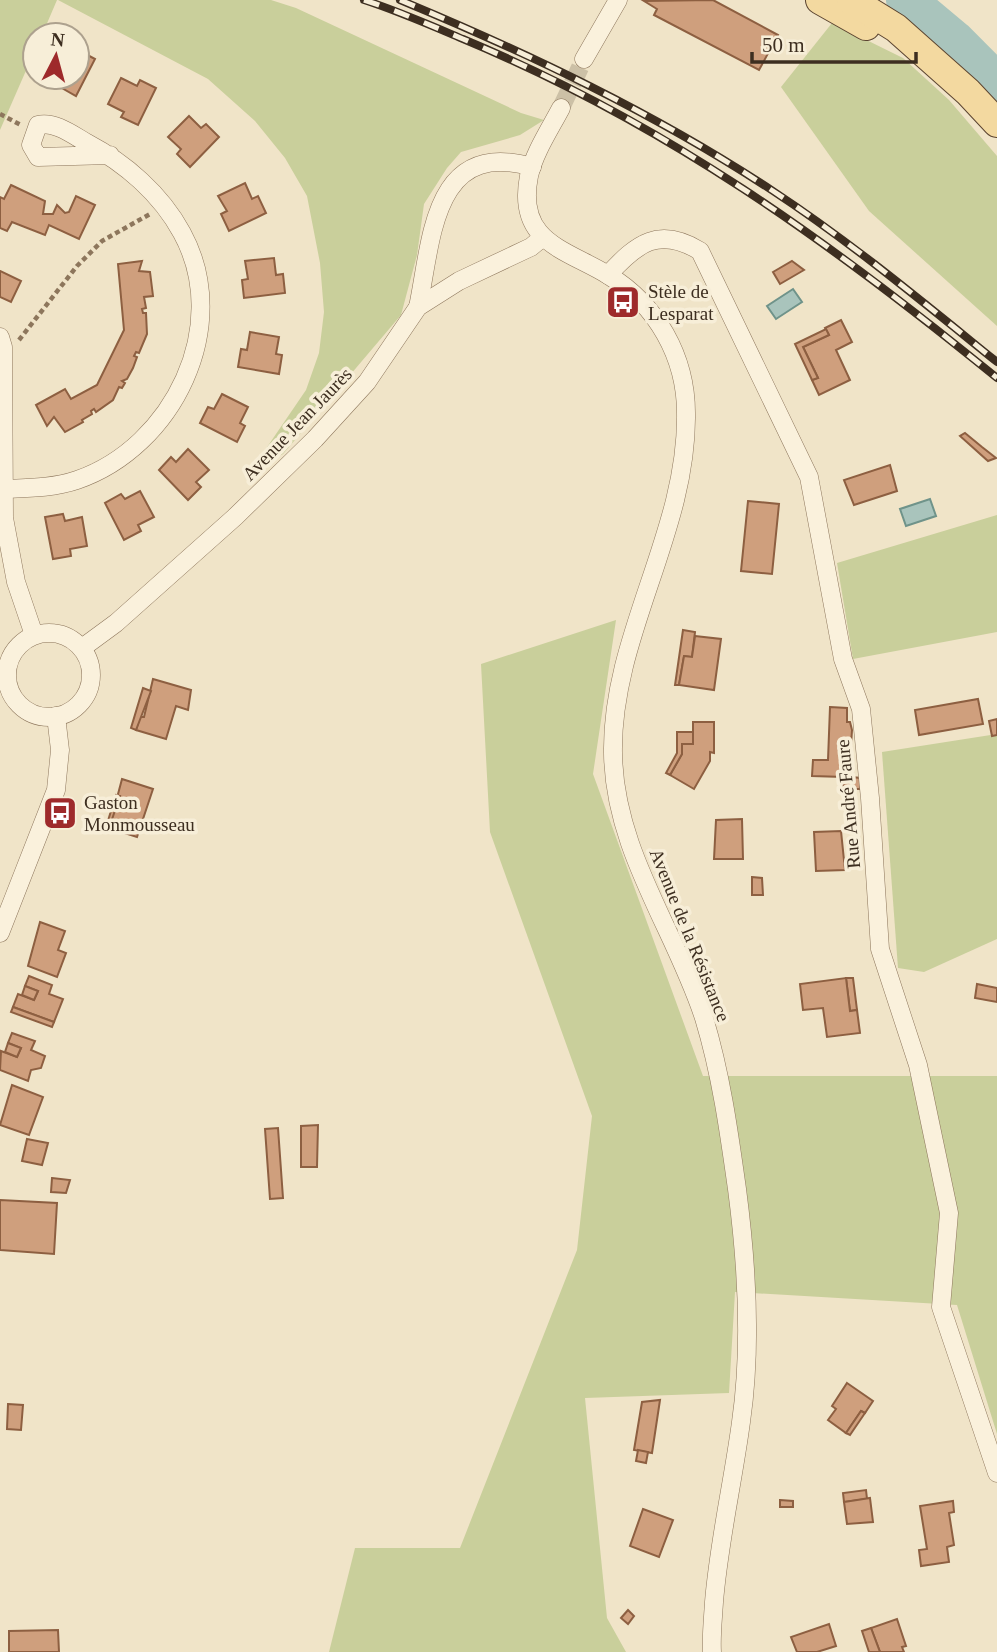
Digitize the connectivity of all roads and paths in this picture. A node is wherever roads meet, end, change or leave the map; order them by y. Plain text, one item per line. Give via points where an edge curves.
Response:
1 (618, 0) edge
2 (820, 0) edge
3 (851, 0) edge
4 (926, 54) junction
5 (584, 59) tunnel mouth
6 (561, 108) tunnel mouth
7 (997, 123) edge
8 (110, 155) dead end
9 (532, 167) junction
10 (162, 206) junction
11 (542, 238) junction
12 (608, 275) junction
13 (418, 307) junction
14 (1, 342) edge
15 (3, 489) junction
16 (34, 635) junction
17 (82, 648) junction
18 (4, 680) edge
19 (56, 716) junction
20 (0, 933) edge
21 (997, 1474) edge
22 (712, 1652) edge

1 - 5 street
2 - 4 main road
3 - 4 main road via 896,28
4 - 7 main road
6 - 9 street
8 - 10 street via 126,165
9 - 11 street via 530,209
9 - 13 street via 486,163 465,172 448,190 433,225
10 - 14 path via 102,241 17,343
10 - 15 street via 183,234 197,277 199,302 195,355 169,411 151,433 105,468 76,481
11 - 12 street, Avenue de la Résistance
11 - 13 street, Avenue Jean Jaurès
12 - 21 street, Rue André Faure via 633,249 650,240 676,239 700,251 809,477 843,659 861,709 880,949 918,1065 949,1213 941,1307
12 - 22 street, Avenue de la Résistance via 647,308 661,327 674,348 686,390 686,446 679,485 631,640 614,721 613,754 615,791 643,883 703,1017 724,1100 738,1195 747,1298 742,1418 719,1542
13 - 17 street, Avenue Jean Jaurès via 367,382 315,439 235,517
14 - 15 street
15 - 16 street via 16,582
16 - 17 street via 60,634
16 - 18 street via 14,652
17 - 19 street via 91,671 86,695 68,712
18 - 19 street via 18,702 42,716
19 - 20 street via 60,761 56,790

